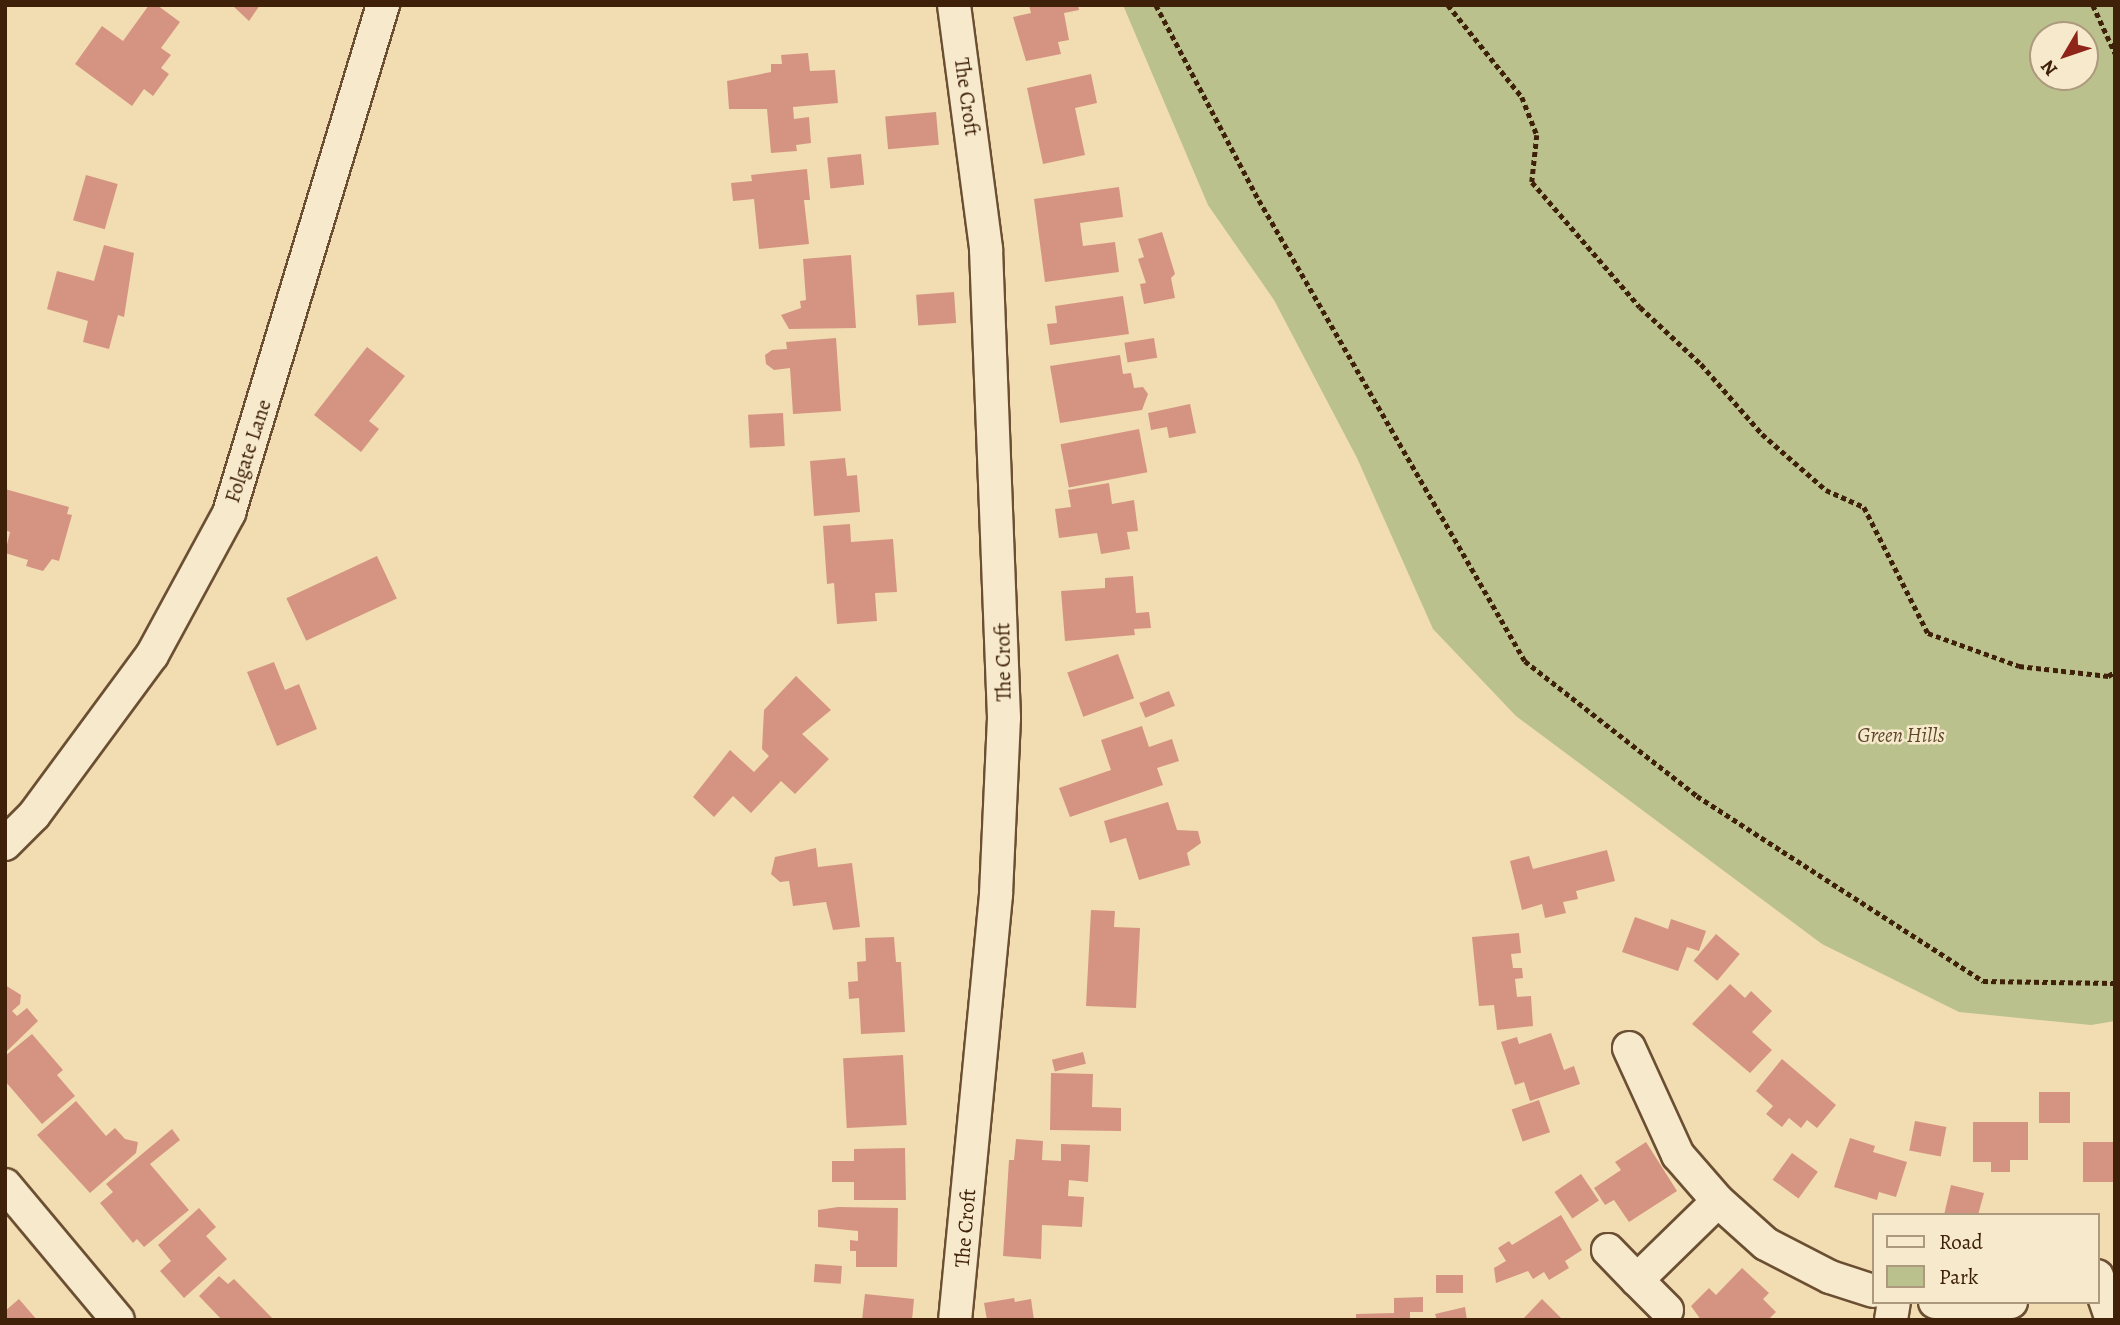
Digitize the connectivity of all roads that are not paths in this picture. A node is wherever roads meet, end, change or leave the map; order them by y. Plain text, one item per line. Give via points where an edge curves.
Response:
1 (383, 5) edge
2 (954, 5) edge
3 (5, 844) edge
4 (1629, 1048) dead end
5 (5, 1185) edge
6 (1718, 1201) junction
7 (1608, 1250) dead end
8 (2115, 1267) edge
9 (2099, 1274) edge
10 (1637, 1280) junction
11 (2099, 1281) edge
12 (1871, 1290) edge
13 (1667, 1310) dead end
14 (118, 1320) edge
15 (955, 1320) edge
16 (2112, 1320) edge

1 - 3 street, Folgate Lane via 229,513 152,655 34,815
2 - 15 street, The Croft via 986,249 1004,718 996,895
4 - 6 street via 1648,1100 1678,1155
5 - 14 street
6 - 10 street
6 - 12 street via 1766,1244 1830,1277
7 - 10 street
8 - 9 street
10 - 13 street
11 - 16 street

